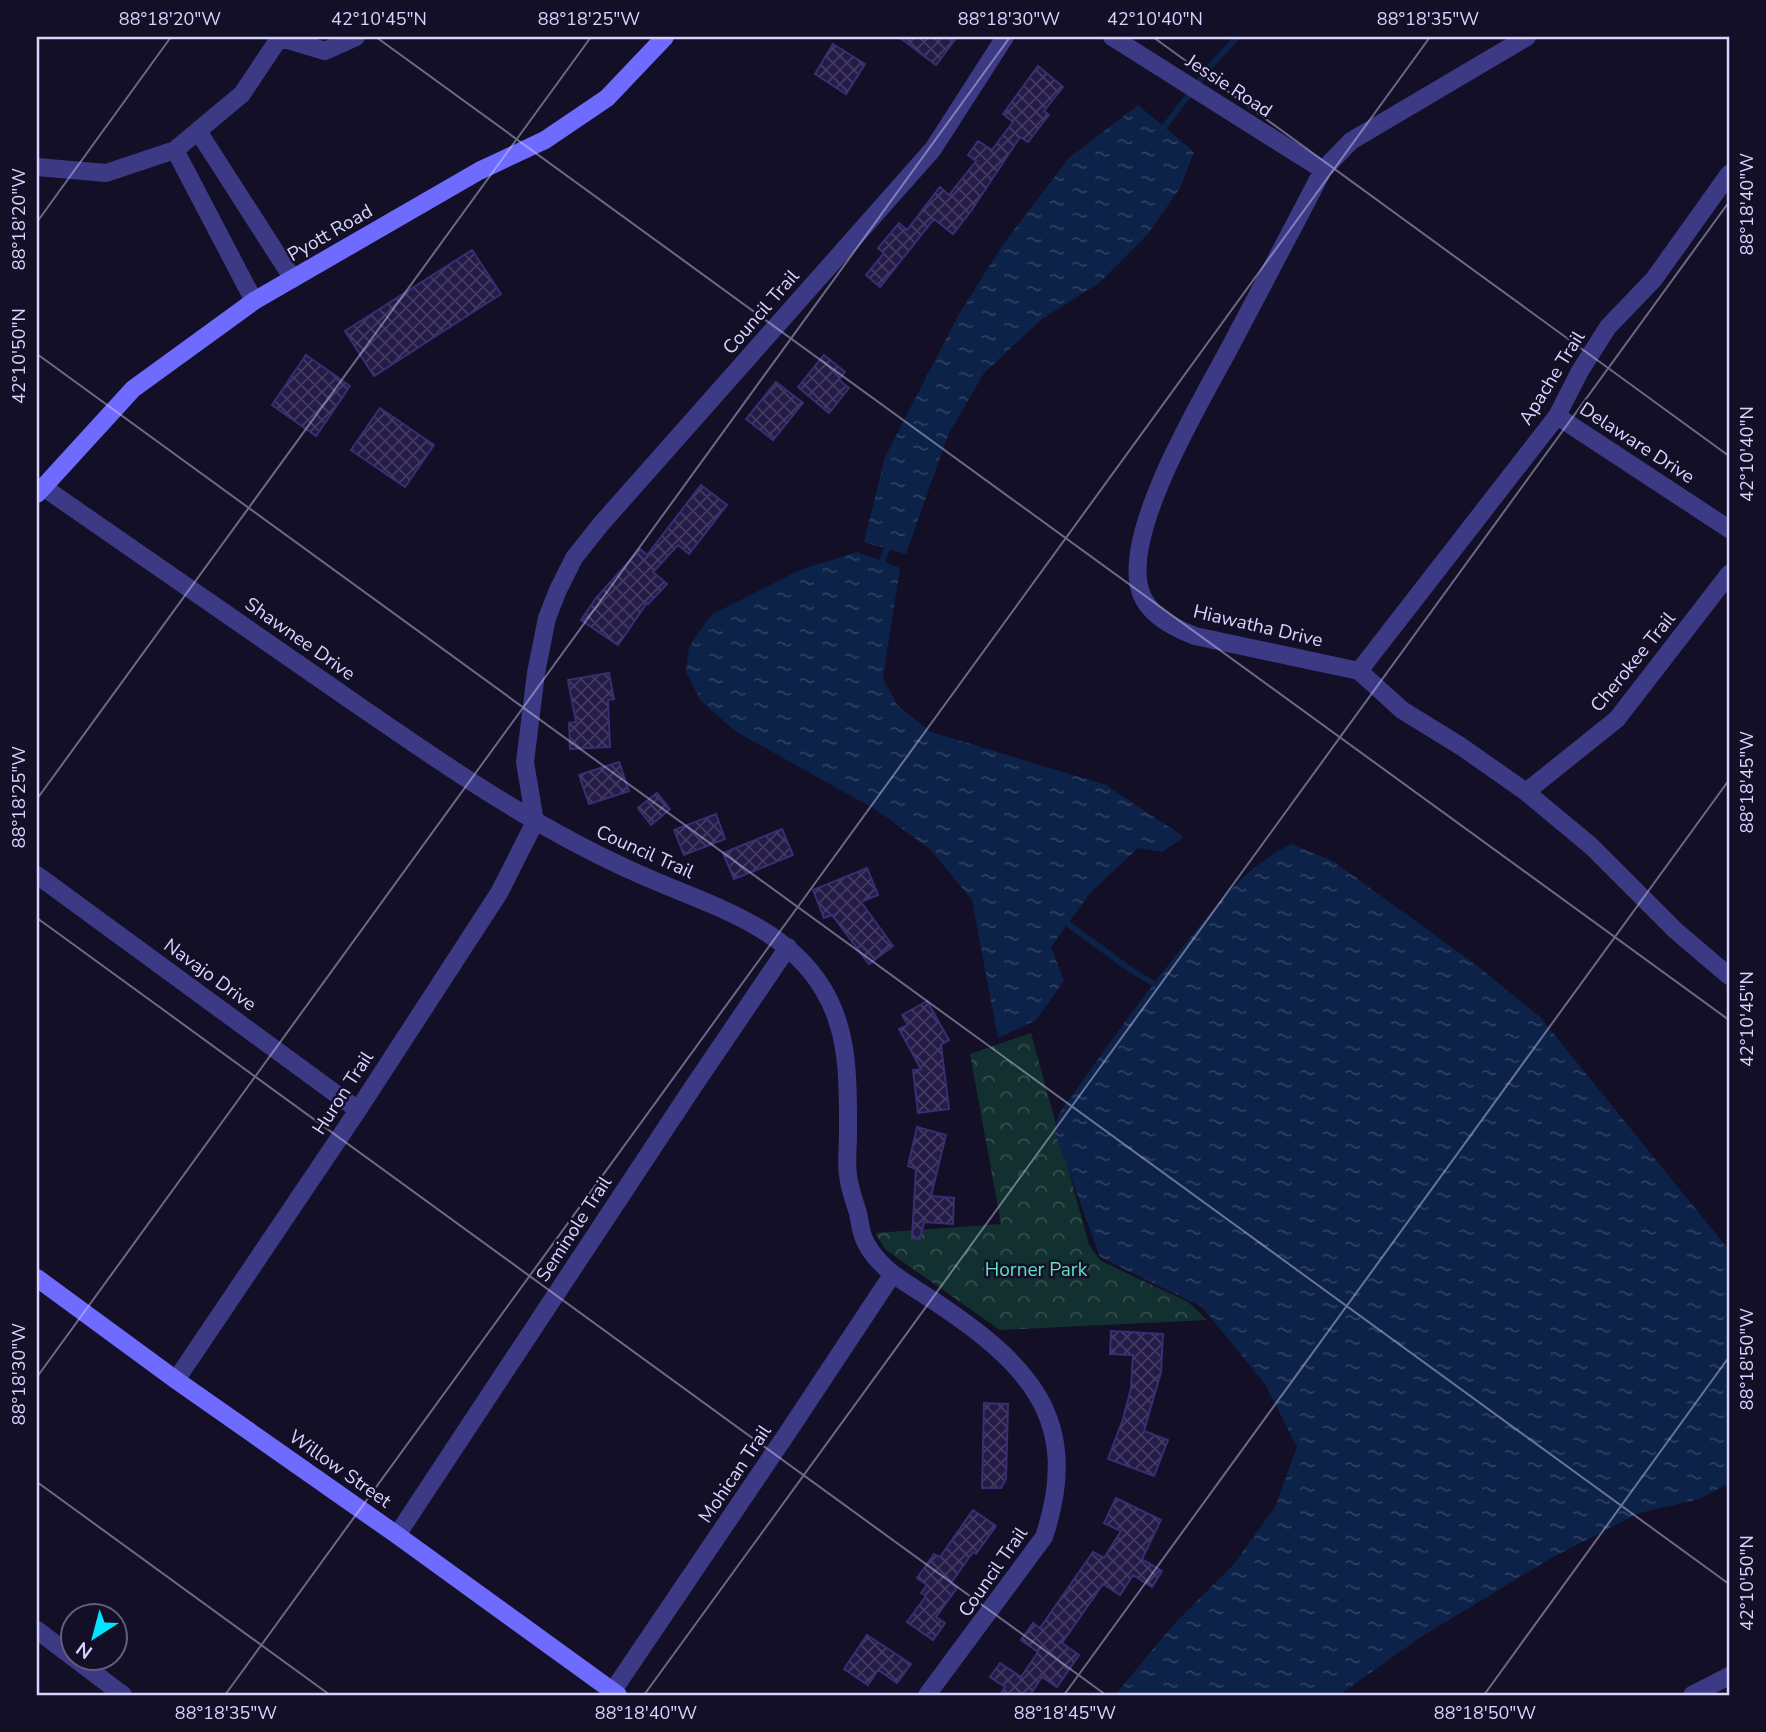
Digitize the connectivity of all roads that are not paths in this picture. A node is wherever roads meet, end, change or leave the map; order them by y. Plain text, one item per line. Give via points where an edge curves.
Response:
1 (279, 37) edge
2 (356, 37) edge
3 (665, 37) edge
4 (1005, 37) edge
5 (1112, 37) edge
6 (1527, 37) edge
7 (198, 131) junction
8 (175, 150) junction
9 (37, 167) edge
10 (1323, 170) junction
11 (1729, 174) edge
12 (293, 279) junction
13 (254, 301) junction
14 (1557, 416) junction
15 (40, 491) edge
16 (1729, 529) edge
17 (1729, 574) edge
18 (1359, 671) junction
19 (1526, 792) junction
20 (535, 822) junction
21 (37, 875) edge
22 (788, 947) junction
23 (1729, 976) edge
24 (358, 1110) junction
25 (892, 1275) junction
26 (37, 1278) edge
27 (176, 1380) junction
28 (397, 1535) junction
29 (37, 1630) edge
30 (60, 1647) edge
31 (93, 1672) edge
32 (1729, 1676) edge
33 (613, 1694) edge
34 (123, 1695) edge
35 (927, 1695) edge
36 (1692, 1695) edge

1 - 2 street via 325,51
1 - 7 street via 242,94
3 - 12 street, Pyott Road via 607,98 545,141 479,171
4 - 20 street, Council Trail via 933,149 574,558 547,618 536,674 525,762
5 - 10 street, Jessie Road
6 - 10 street, Hiawatha Drive via 1351,141
7 - 8 street
7 - 12 street
8 - 9 street via 106,173
8 - 13 street
10 - 18 street, Hiawatha Drive via 1170,462 1142,538 1138,582 1144,599 1169,626 1195,636
11 - 14 street, Apache Trail via 1654,279 1608,327
12 - 13 street, Pyott Road
13 - 15 street, Pyott Road via 133,388
14 - 16 street, Delaware Drive
14 - 18 street, Apache Trail
15 - 20 street, Shawnee Drive
17 - 19 street, Cherokee Trail via 1617,719
18 - 19 street via 1402,710
19 - 23 street via 1591,846 1676,931
20 - 22 street, Council Trail via 642,876 738,915
20 - 24 street, Huron Trail via 499,893
21 - 24 street, Navajo Drive
22 - 25 street, Council Trail via 823,989 845,1044 848,1175 866,1243
22 - 28 street, Seminole Trail
24 - 27 street, Huron Trail
25 - 33 street, Mohican Trail
25 - 35 street, Council Trail via 1009,1358 1047,1412 1058,1460 1054,1508 1044,1537
26 - 27 street, Willow Street
27 - 28 street, Willow Street
28 - 33 street, Willow Street
29 - 30 street
31 - 34 street
32 - 36 street

